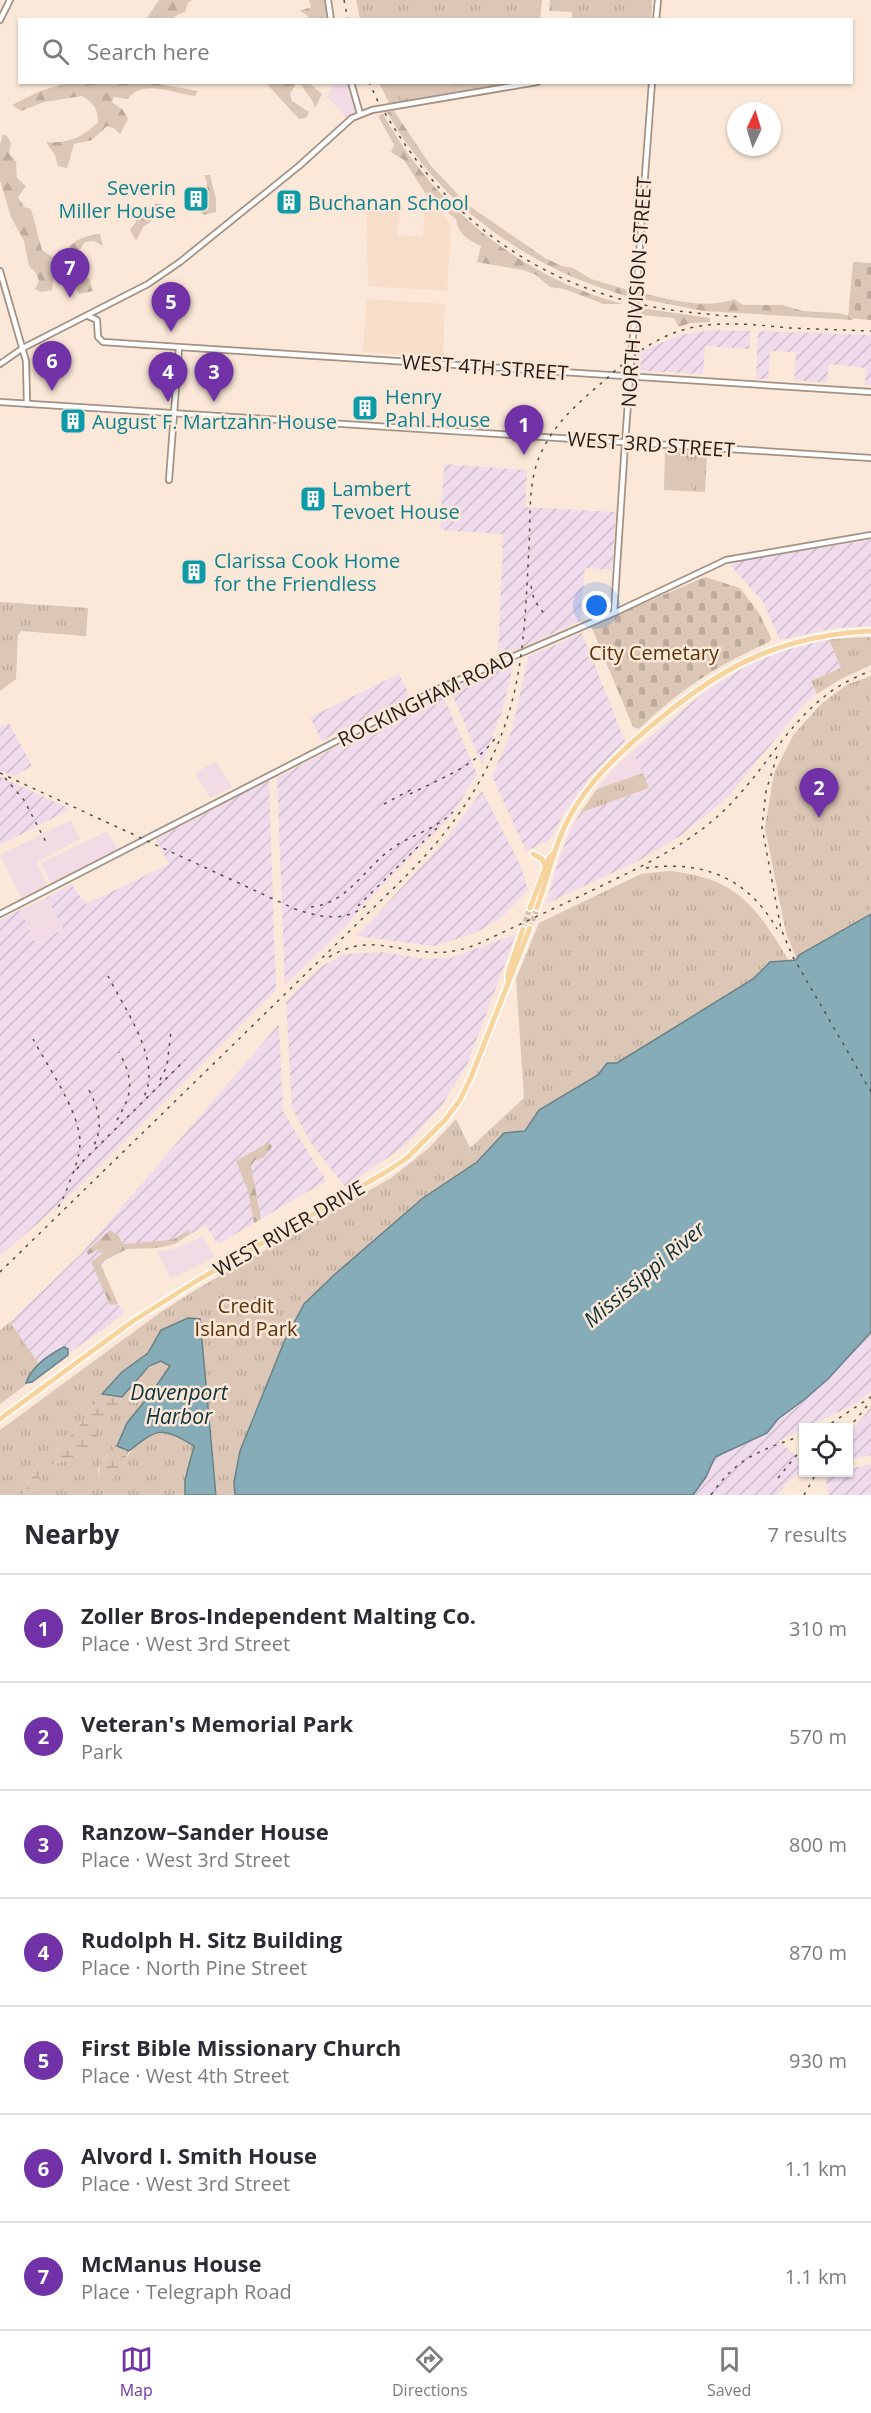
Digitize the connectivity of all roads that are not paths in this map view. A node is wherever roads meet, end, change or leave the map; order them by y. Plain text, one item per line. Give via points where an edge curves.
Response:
1 (10, 0) edge
2 (328, 0) edge
3 (658, 0) edge
4 (332, 18) edge
5 (656, 18) edge
6 (0, 20) edge
7 (352, 84) edge
8 (526, 84) edge
9 (652, 84) edge
10 (360, 114) junction
11 (0, 271) edge
12 (100, 309) junction
13 (85, 317) junction
14 (97, 320) junction
15 (179, 346) junction
16 (23, 348) junction
17 (0, 364) edge
18 (629, 376) junction
19 (871, 392) edge
20 (0, 402) edge
21 (27, 404) junction
22 (174, 413) junction
23 (625, 443) junction
24 (871, 458) edge
25 (169, 480) dead end
26 (871, 535) edge
27 (614, 613) junction
28 (871, 631) edge
29 (554, 853) junction
30 (532, 854) dead end
31 (546, 868) junction
32 (0, 914) edge
33 (530, 928) tunnel mouth
34 (523, 929) tunnel mouth
35 (508, 979) junction
36 (0, 1419) edge

1 - 6 street
2 - 4 street
3 - 5 street
7 - 10 street
8 - 10 street
9 - 18 street, NORTH DIVISION STREET
10 - 12 street via 180,262
11 - 16 street
12 - 13 street
12 - 14 street
13 - 14 street
13 - 16 street
14 - 15 street, WEST 4TH STREET via 99,340 103,342
15 - 18 street, WEST 4TH STREET
15 - 22 street
16 - 17 street
16 - 21 street
18 - 19 street, WEST 4TH STREET
18 - 23 street, NORTH DIVISION STREET
20 - 21 street, WEST 3RD STREET
21 - 22 street, WEST 3RD STREET
22 - 23 street, WEST 3RD STREET
22 - 25 street
23 - 24 street, WEST 3RD STREET
23 - 27 street, NORTH DIVISION STREET
26 - 27 street, ROCKINGHAM ROAD via 732,557
27 - 32 street, ROCKINGHAM ROAD via 440,688
28 - 29 main road via 829,633 772,648 685,697 596,779 570,818
29 - 31 main road
29 - 31 main road via 534,908
30 - 31 main road via 542,859
33 - 35 main road, WEST RIVER DRIVE via 513,975
34 - 35 main road, WEST RIVER DRIVE
35 - 36 main road, WEST RIVER DRIVE via 460,1100 407,1158 133,1321

